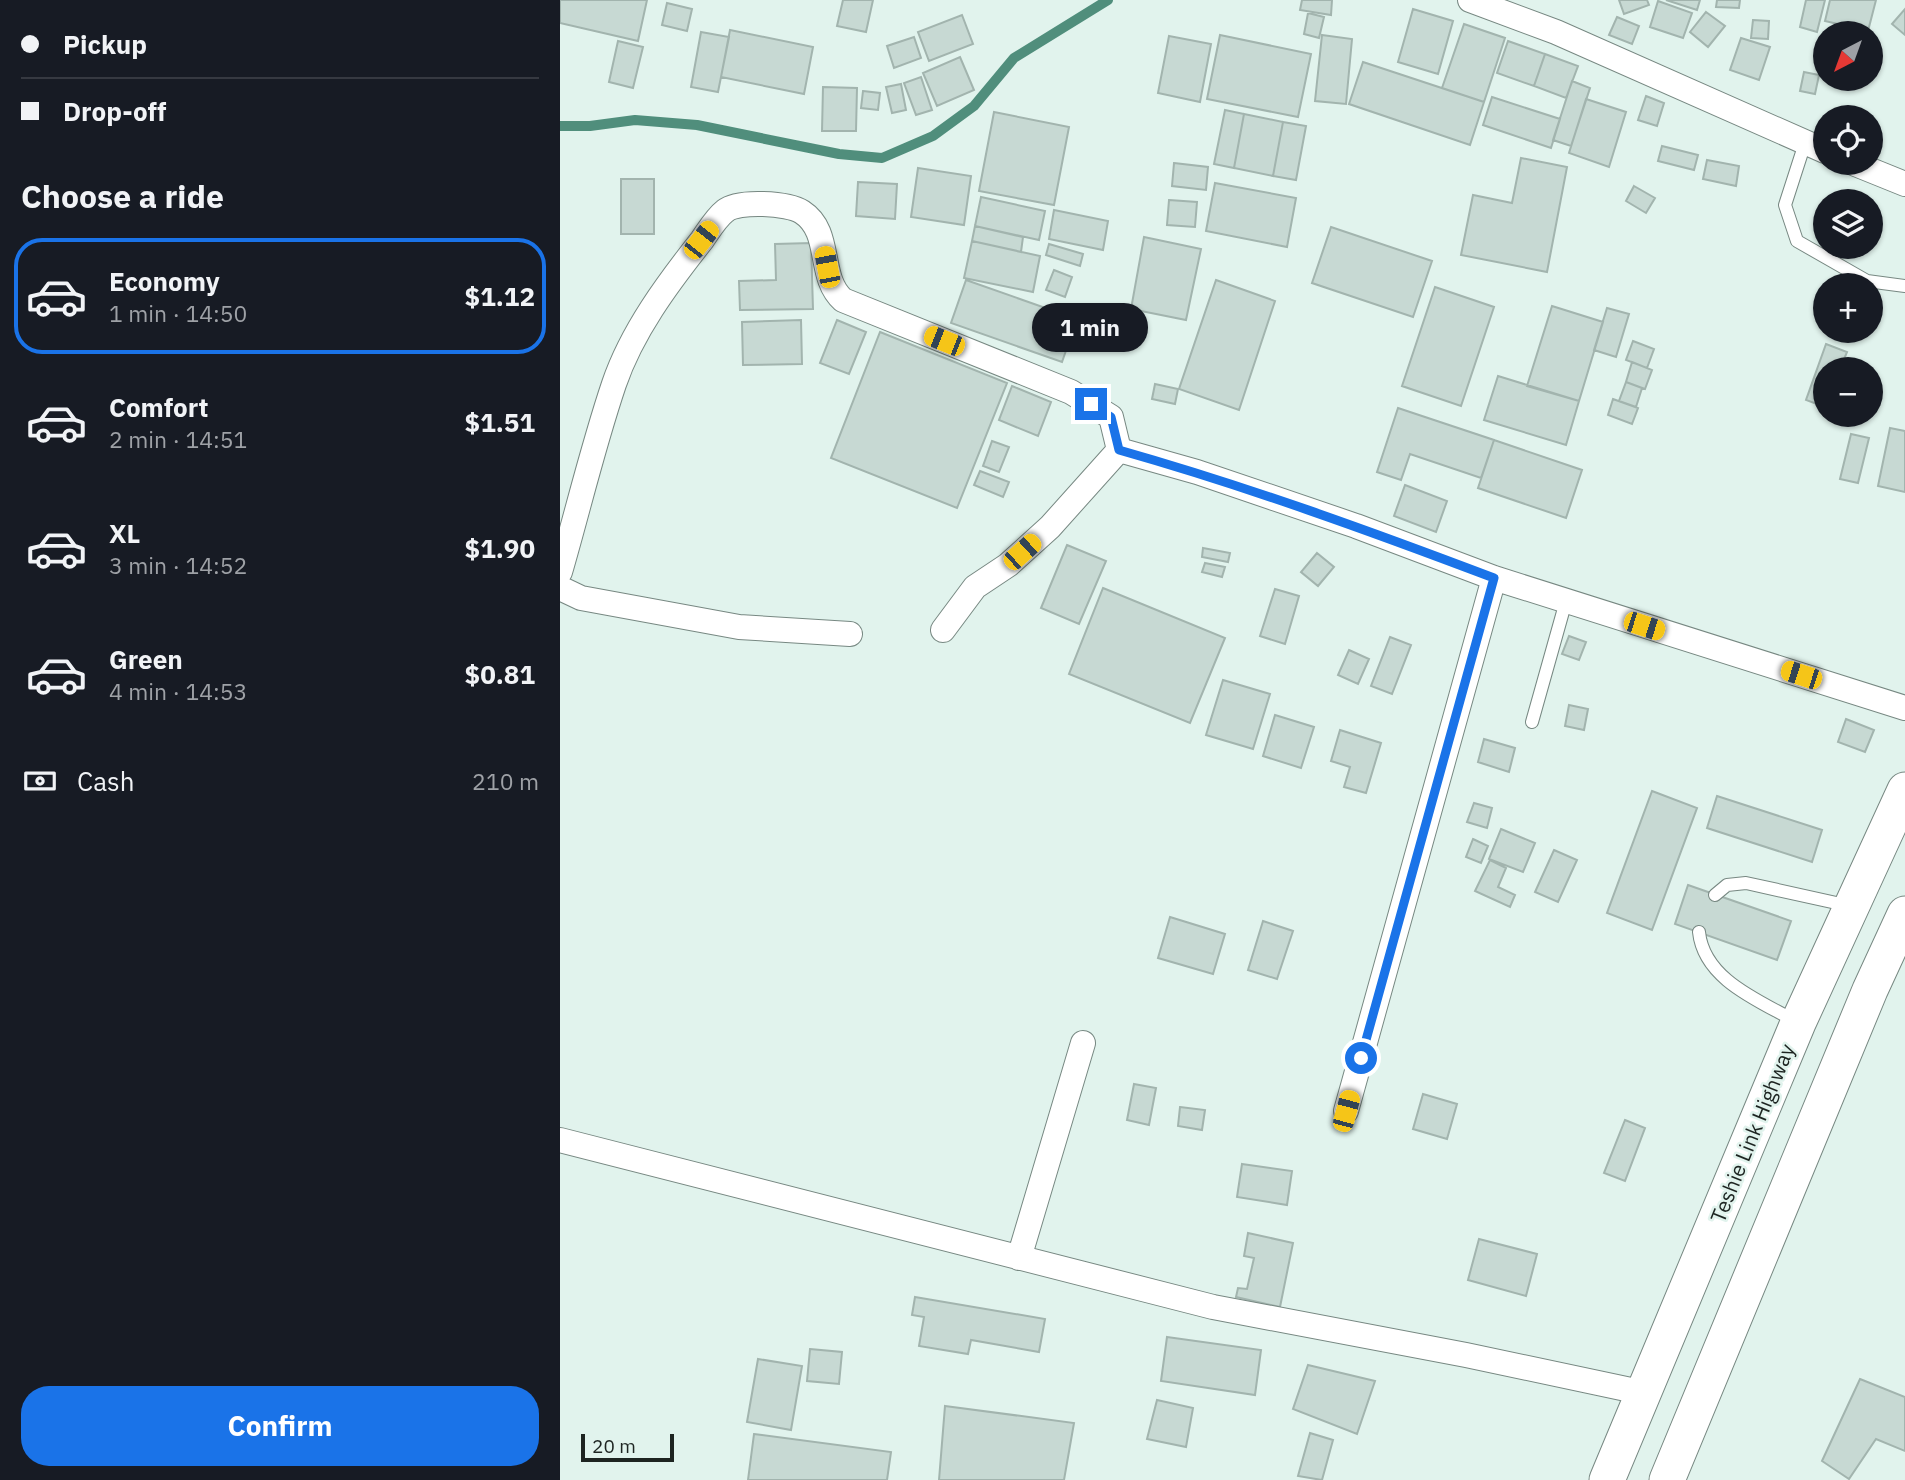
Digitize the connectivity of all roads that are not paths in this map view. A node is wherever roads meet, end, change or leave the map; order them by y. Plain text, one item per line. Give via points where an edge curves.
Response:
1 (1470, 0) edge
2 (1813, 146) edge
3 (1813, 151) edge
4 (1883, 175) edge
5 (1905, 184) edge
6 (1905, 286) edge
7 (1119, 450) junction
8 (560, 572) edge
9 (1494, 578) junction
10 (560, 588) edge
11 (1566, 601) junction
12 (943, 630) dead end
13 (850, 634) dead end
14 (1905, 708) edge
15 (1532, 722) dead end
16 (1905, 790) edge
17 (1715, 895) dead end
18 (1851, 906) junction
19 (1905, 914) edge
20 (1699, 932) dead end
21 (1798, 1023) junction
22 (1083, 1043) dead end
23 (1346, 1111) dead end
24 (560, 1140) edge
25 (1019, 1258) junction
26 (1645, 1393) junction
27 (1607, 1480) edge
28 (1667, 1480) edge

1 - 2 street via 1556,32
3 - 6 lane via 1785,205 1797,241 1867,281
4 - 5 street
7 - 8 street via 1111,417 1070,392 843,300 829,282 814,224 800,211 742,204 726,210 670,280 628,352
7 - 9 street via 1197,472
7 - 12 street via 1050,527 975,587
9 - 11 street
9 - 23 street
10 - 13 street via 581,598 739,628
11 - 14 street
11 - 15 lane
16 - 18 main road, Teshie Link Highway
17 - 18 lane via 1727,885 1746,883
18 - 21 main road, Teshie Link Highway
19 - 28 main road
20 - 21 lane via 1701,950 1709,963 1738,988
21 - 26 main road, Teshie Link Highway
22 - 25 street
24 - 25 street
25 - 26 street via 1213,1307
26 - 27 main road, Teshie Link Highway

